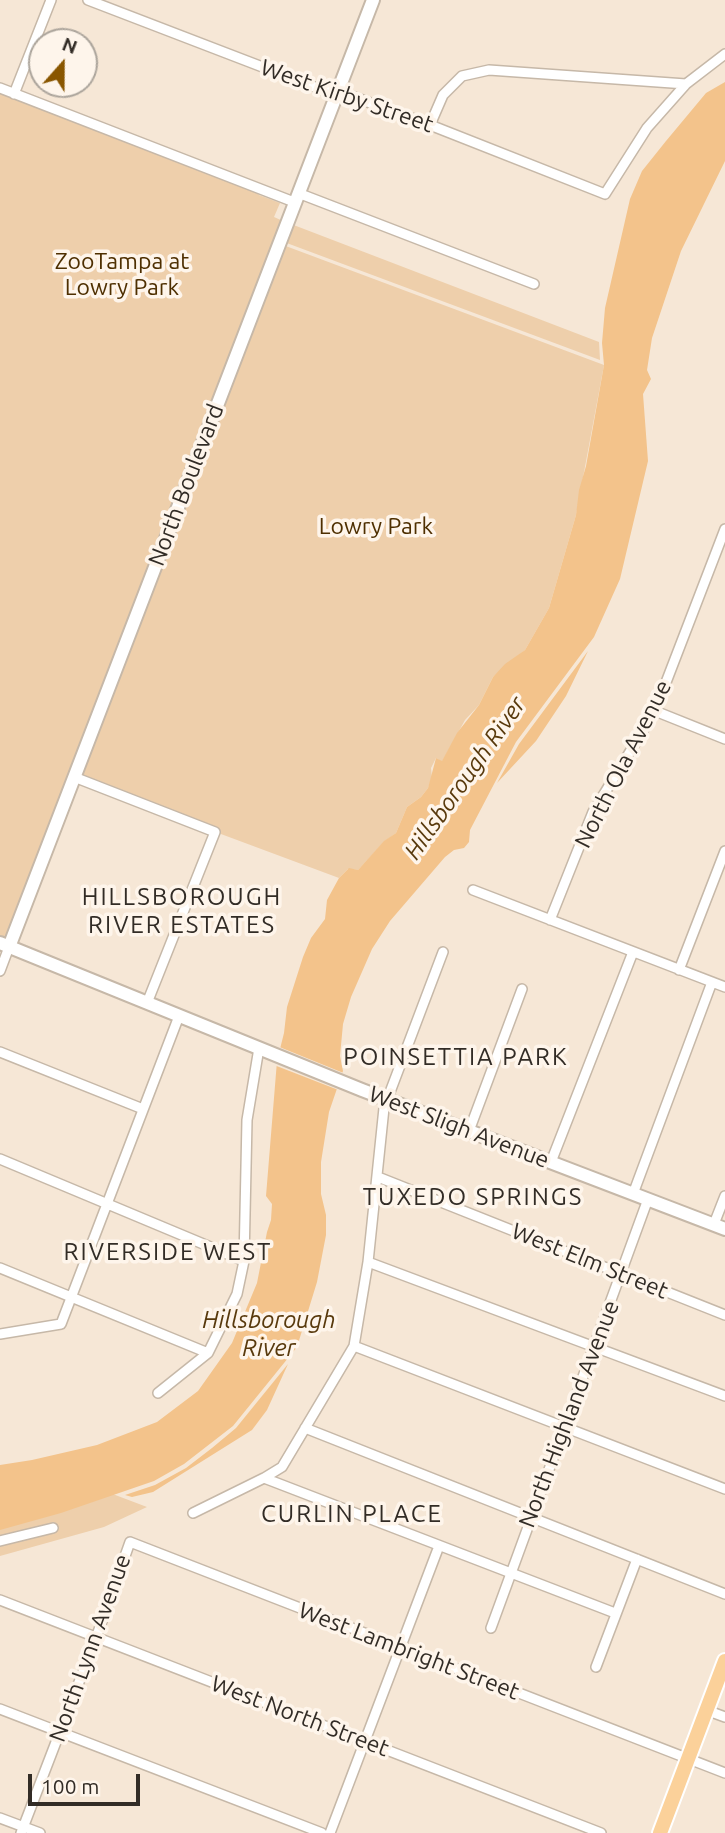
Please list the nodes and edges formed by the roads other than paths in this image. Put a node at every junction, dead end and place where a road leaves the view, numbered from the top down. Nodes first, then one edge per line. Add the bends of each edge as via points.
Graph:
1 (51, 0) edge
2 (88, 0) edge
3 (373, 0) edge
4 (725, 54) edge
5 (686, 84) junction
6 (0, 88) edge
7 (338, 90) junction
8 (14, 94) junction
9 (430, 125) junction
10 (296, 197) junction
11 (534, 284) dead end
12 (725, 529) edge
13 (655, 712) junction
14 (725, 739) edge
15 (74, 777) junction
16 (725, 850) edge
17 (473, 890) dead end
18 (550, 920) junction
19 (4, 945) edge
20 (443, 952) dead end
21 (633, 952) junction
22 (680, 970) junction
23 (0, 971) edge
24 (712, 982) junction
25 (725, 987) edge
26 (522, 989) dead end
27 (147, 1003) junction
28 (179, 1016) junction
29 (261, 1049) junction
30 (0, 1052) edge
31 (387, 1099) junction
32 (143, 1109) junction
33 (469, 1131) junction
34 (0, 1159) edge
35 (551, 1162) junction
36 (378, 1177) junction
37 (633, 1194) junction
38 (725, 1196) edge
39 (648, 1199) junction
40 (107, 1203) junction
41 (720, 1227) edge
42 (244, 1261) junction
43 (368, 1262) junction
44 (0, 1268) edge
45 (622, 1274) junction
46 (71, 1298) junction
47 (725, 1315) edge
48 (0, 1334) edge
49 (354, 1346) junction
50 (594, 1347) junction
51 (208, 1353) junction
52 (158, 1393) dead end
53 (725, 1396) edge
54 (565, 1426) junction
55 (305, 1428) junction
56 (264, 1478) junction
57 (725, 1489) edge
58 (193, 1513) dead end
59 (530, 1518) junction
60 (53, 1528) dead end
61 (0, 1541) edge
62 (130, 1542) joint
63 (439, 1546) junction
64 (636, 1559) junction
65 (509, 1573) junction
66 (725, 1594) edge
67 (0, 1600) edge
68 (615, 1613) junction
69 (491, 1628) dead end
70 (96, 1637) junction
71 (400, 1649) junction
72 (725, 1661) edge
73 (596, 1667) dead end
74 (0, 1709) edge
75 (706, 1710) junction
76 (725, 1717) edge
77 (60, 1732) junction
78 (365, 1741) junction
79 (688, 1759) junction
80 (725, 1773) edge
81 (0, 1818) edge
82 (22, 1830) edge
83 (40, 1833) edge
84 (322, 1833) edge
85 (330, 1833) edge
86 (601, 1833) edge
87 (660, 1833) edge

1 - 8 street
2 - 7 street, West Kirby Street via 325,91
3 - 7 street, North Boulevard
4 - 5 street
5 - 9 street via 489,71 462,76 443,95
5 - 9 street, West Kirby Street via 647,128 605,194
6 - 8 street
7 - 9 street, West Kirby Street
7 - 10 street, North Boulevard
8 - 10 street
10 - 11 street
10 - 15 street, North Boulevard
12 - 13 street, North Ola Avenue
13 - 14 street
13 - 18 street, North Ola Avenue via 593,812
15 - 19 street, North Boulevard
15 - 27 street via 215,832
16 - 22 street
17 - 18 street
18 - 21 street
19 - 23 street, North Boulevard
19 - 27 street, West Sligh Avenue
20 - 31 street
21 - 22 street
21 - 35 street
22 - 24 street
24 - 25 street
24 - 37 street
26 - 33 street
27 - 28 street, West Sligh Avenue
28 - 29 street, West Sligh Avenue
28 - 32 street
29 - 31 street, West Sligh Avenue
29 - 42 street via 247,1119
30 - 32 street
31 - 33 street, West Sligh Avenue
31 - 36 street
32 - 40 street
33 - 35 street, West Sligh Avenue
34 - 40 street
35 - 37 street, West Sligh Avenue
36 - 43 street
36 - 45 street, West Elm Street
37 - 39 street, West Sligh Avenue
38 - 41 street
39 - 41 street, West Sligh Avenue
39 - 45 street, North Highland Avenue
40 - 42 street
40 - 46 street
42 - 51 street via 237,1294
43 - 49 street
43 - 50 street
44 - 46 street
45 - 47 street, West Elm Street
45 - 50 street, North Highland Avenue
46 - 48 street via 61,1324
46 - 51 street
49 - 54 street
49 - 55 street
50 - 53 street
50 - 54 street, North Highland Avenue
51 - 52 street
54 - 57 street
54 - 59 street, North Highland Avenue
55 - 56 street via 282,1467
55 - 59 street
56 - 58 street
56 - 63 street
59 - 64 street
59 - 65 street, North Highland Avenue
60 - 61 street
62 - 70 street, North Lynn Avenue
62 - 71 street, West Lambright Street
63 - 65 street
63 - 71 street
64 - 66 street
64 - 68 street
65 - 68 street
65 - 69 street, North Highland Avenue
67 - 70 street, West North Street
68 - 73 street
70 - 77 street, North Lynn Avenue
70 - 78 street, West North Street
71 - 78 street
71 - 79 street, West Lambright Street
72 - 75 main road
74 - 77 street
75 - 76 street
75 - 79 main road
77 - 82 street, North Lynn Avenue
77 - 84 street
78 - 85 street
78 - 86 street, West North Street
79 - 80 street, West Lambright Street
79 - 87 main road
81 - 82 street
82 - 83 street

